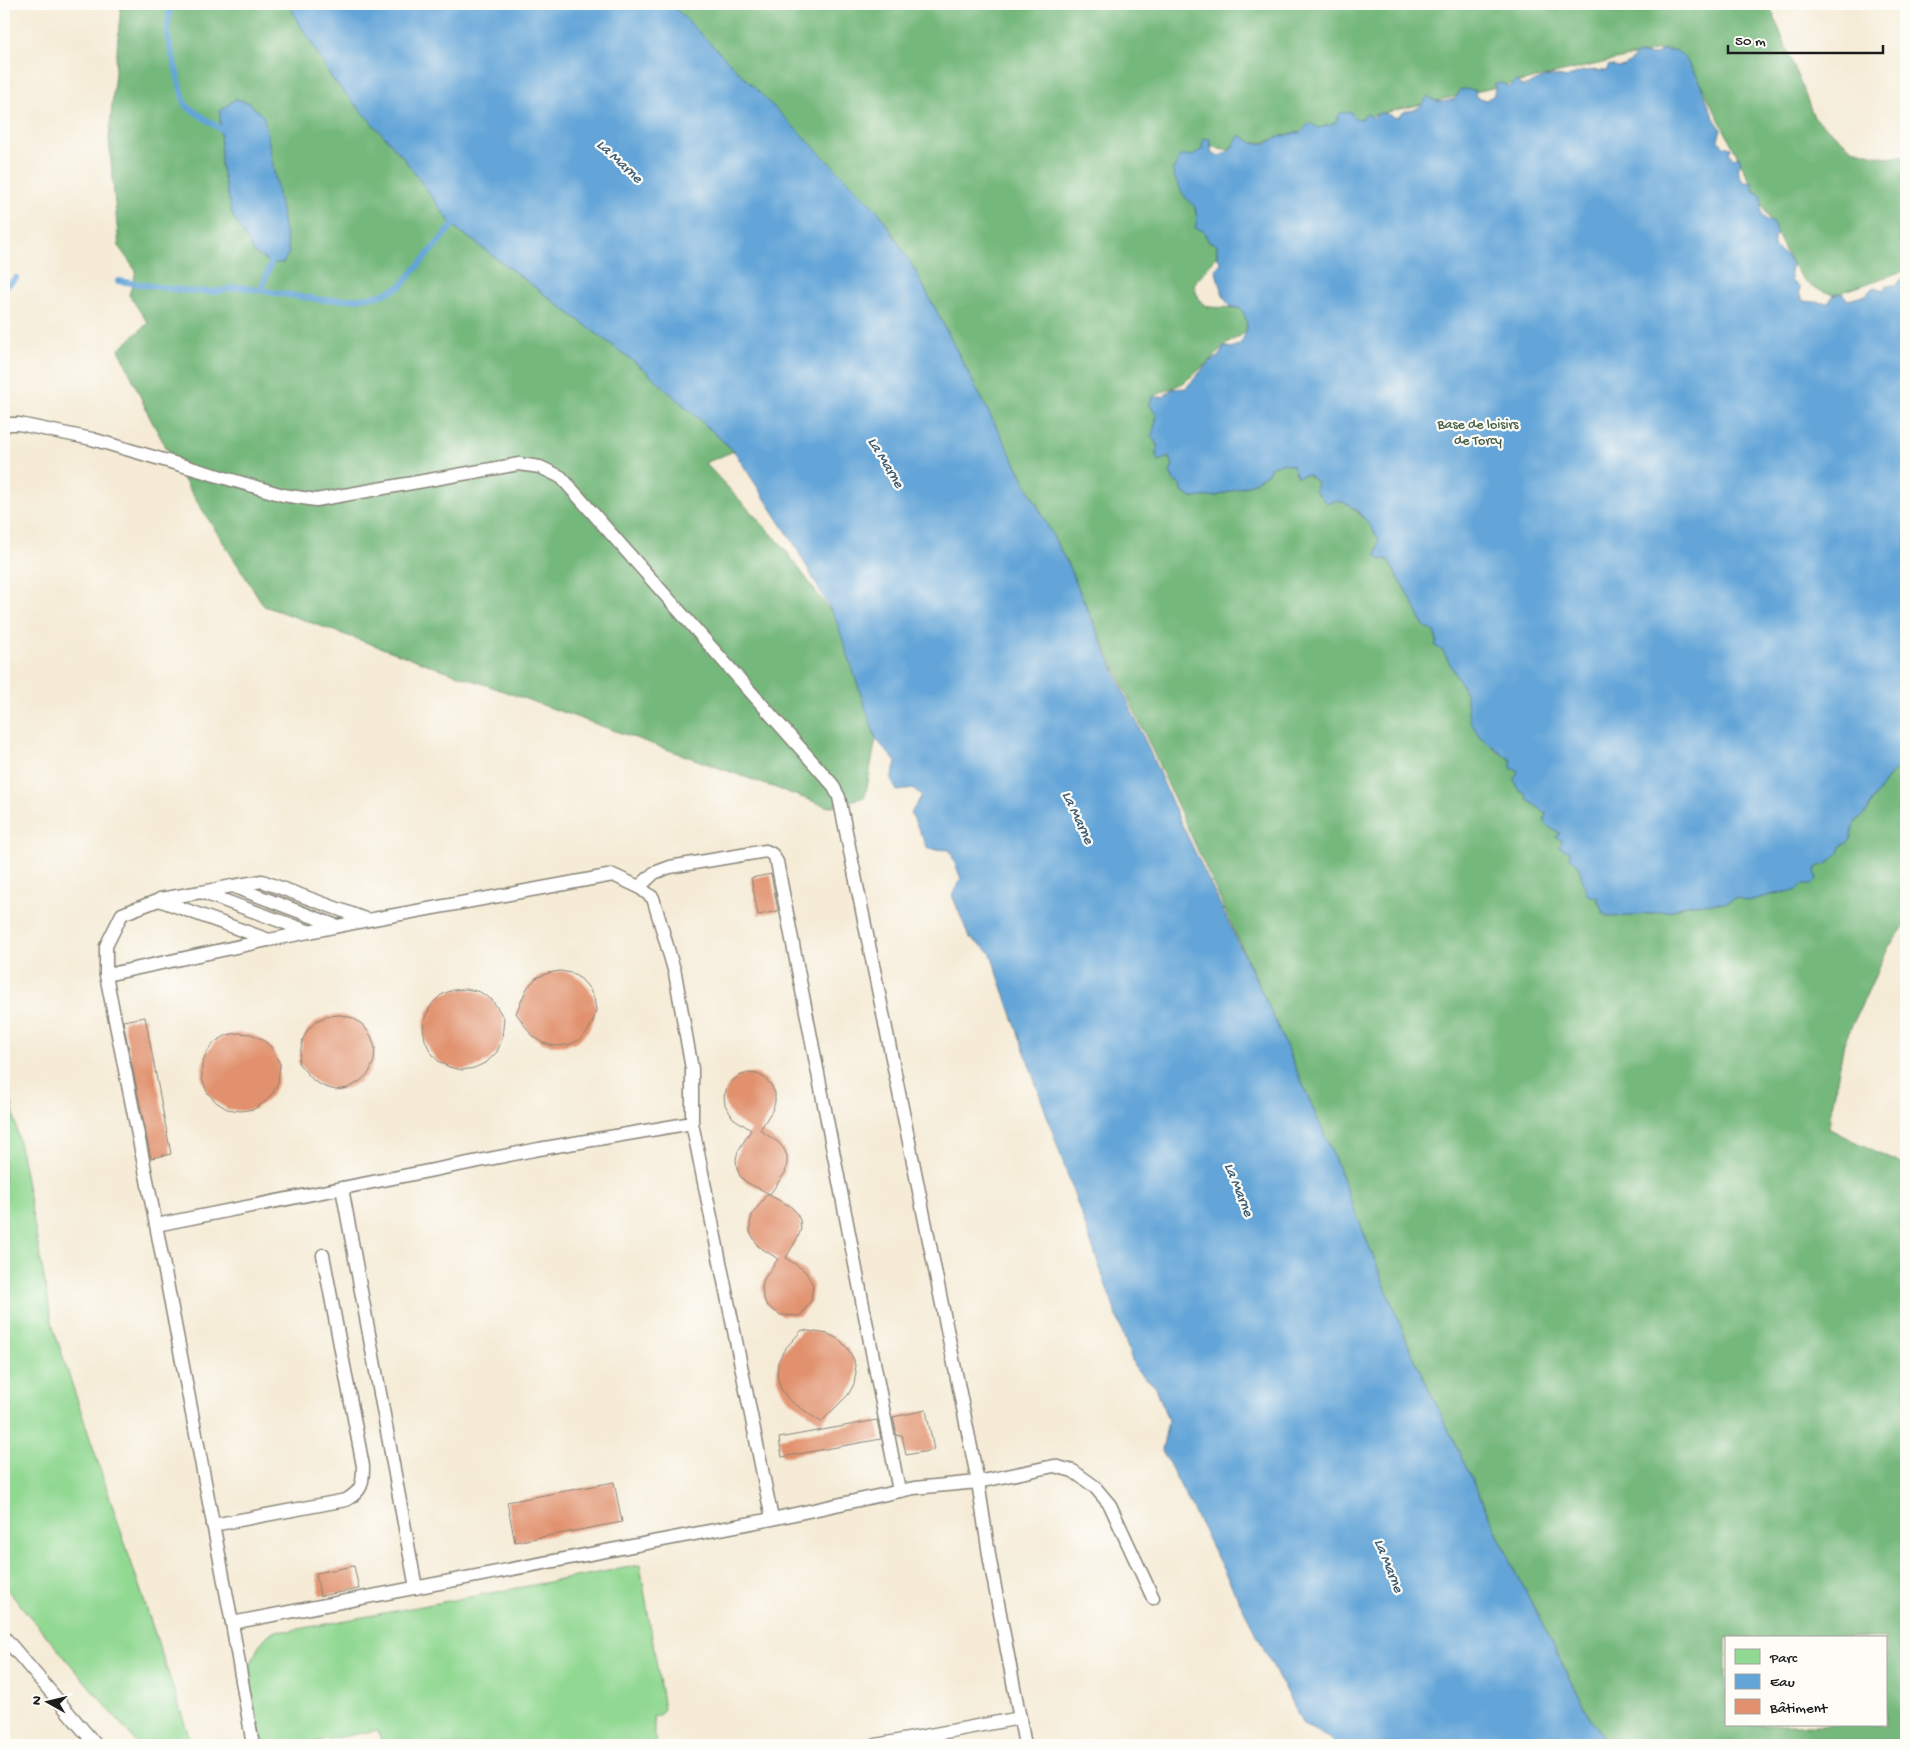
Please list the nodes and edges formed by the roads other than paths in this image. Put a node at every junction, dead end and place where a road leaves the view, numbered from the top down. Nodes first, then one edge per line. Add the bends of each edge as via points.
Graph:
1 (4, 427) edge
2 (232, 886) junction
3 (639, 887) junction
4 (201, 892) junction
5 (159, 900) junction
6 (368, 920) junction
7 (337, 926) junction
8 (310, 932) junction
9 (268, 940) junction
10 (106, 975) junction
11 (692, 1123) junction
12 (342, 1188) junction
13 (156, 1224) junction
14 (322, 1254) dead end
15 (978, 1482) junction
16 (899, 1491) junction
17 (772, 1519) junction
18 (213, 1525) junction
19 (416, 1588) junction
20 (1153, 1598) dead end
21 (232, 1623) junction
22 (4, 1637) edge
23 (1020, 1718) junction
24 (96, 1745) edge
25 (253, 1745) edge
26 (876, 1745) edge
27 (1025, 1745) edge

1 - 15 lane via 19,424 92,439 284,495 316,500 519,464 540,467 560,477 832,784 840,797
2 - 4 lane
2 - 6 lane via 262,881
2 - 7 lane
3 - 6 lane via 613,875
3 - 11 lane via 653,898 674,973 692,1069
3 - 16 lane via 654,873 670,867 766,851 777,862
4 - 5 lane
4 - 8 lane
5 - 9 lane
5 - 10 lane via 122,914 106,946
6 - 7 lane
7 - 8 lane
8 - 9 lane
9 - 10 lane
10 - 13 lane
11 - 12 lane
11 - 17 lane
12 - 13 lane
12 - 19 lane
13 - 18 lane
14 - 18 lane via 363,1466 361,1488 346,1500
15 - 16 lane
15 - 20 lane via 1054,1466 1073,1471 1094,1486 1110,1505
15 - 23 lane
16 - 17 lane
17 - 19 lane
18 - 21 lane
19 - 21 lane
21 - 25 lane
22 - 24 lane
23 - 26 lane
23 - 27 lane

